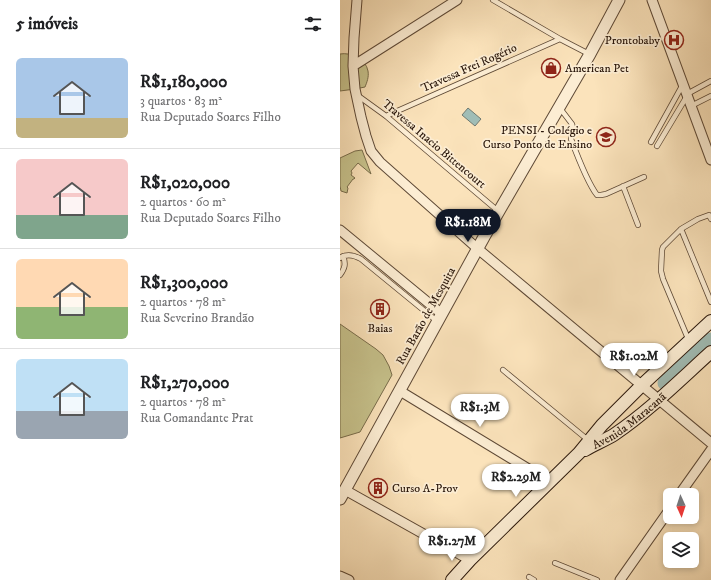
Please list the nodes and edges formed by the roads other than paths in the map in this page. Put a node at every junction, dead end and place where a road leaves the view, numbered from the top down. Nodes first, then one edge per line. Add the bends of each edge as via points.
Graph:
1 (357, 0) edge
2 (457, 0) edge
3 (493, 0) edge
4 (619, 0) edge
5 (652, 0) edge
6 (560, 39) junction
7 (590, 54) junction
8 (353, 66) junction
9 (711, 81) edge
10 (683, 84) junction
11 (356, 94) junction
12 (687, 95) junction
13 (711, 96) edge
14 (692, 106) junction
15 (559, 107) junction
16 (386, 116) junction
17 (651, 142) dead end
18 (657, 146) dead end
19 (711, 160) edge
20 (644, 177) dead end
21 (623, 186) junction
22 (499, 212) junction
23 (711, 219) edge
24 (638, 225) dead end
25 (681, 229) junction
26 (340, 230) edge
27 (478, 249) junction
28 (342, 257) edge
29 (340, 275) edge
30 (711, 302) edge
31 (440, 318) junction
32 (711, 321) edge
33 (684, 330) junction
34 (693, 338) junction
35 (711, 352) edge
36 (503, 370) dead end
37 (642, 385) junction
38 (400, 391) junction
39 (660, 400) junction
40 (589, 441) junction
41 (711, 443) edge
42 (711, 450) edge
43 (579, 453) junction
44 (550, 482) junction
45 (684, 488) edge
46 (342, 495) edge
47 (663, 518) edge
48 (470, 560) junction
49 (555, 563) dead end
50 (340, 576) edge
51 (529, 577) dead end
52 (349, 580) edge
53 (452, 580) edge
54 (534, 580) edge
55 (597, 580) edge
56 (620, 580) edge

1 - 8 street
2 - 8 street
3 - 6 lane
4 - 7 street, Rua Barão de Mesquita
5 - 10 street
6 - 7 lane
6 - 16 lane, Travessa Frei Rogério
7 - 15 street, Rua Barão de Mesquita
8 - 11 street
9 - 12 lane
10 - 12 street
10 - 17 lane
11 - 16 lane, Travessa Inacio Bittencourt
11 - 27 street via 366,136 380,162
12 - 14 street
12 - 18 lane
13 - 14 lane
14 - 19 street
15 - 21 lane via 572,124 574,131 571,139 597,195
15 - 22 street, Rua Barão de Mesquita
16 - 22 lane, Travessa Inacio Bittencourt
20 - 21 lane
21 - 24 lane
22 - 27 street, Rua Barão de Mesquita
23 - 25 lane via 709,215
25 - 30 lane
25 - 33 lane via 663,247 661,271
26 - 31 street
27 - 31 street, Rua Barão de Mesquita
27 - 37 street
28 - 29 lane via 346,265
28 - 31 lane via 350,254 361,258
31 - 38 street, Rua Barão de Mesquita
32 - 34 main road, Avenida Maracanã
33 - 34 lane
33 - 34 lane
34 - 37 main road, Avenida Maracanã
35 - 39 main road, Avenida Maracanã
36 - 40 lane
37 - 39 street
37 - 40 main road, Avenida Maracanã via 602,424
38 - 44 street
38 - 46 street, Rua Barão de Mesquita
39 - 41 street
39 - 43 main road, Avenida Maracanã via 614,434
40 - 43 main road, Avenida Maracanã
42 - 45 street
43 - 44 main road, Avenida Maracanã
44 - 48 main road, Avenida Maracanã
46 - 48 street
47 - 56 street
48 - 53 main road, Avenida Maracanã
49 - 55 lane
50 - 52 street
51 - 54 lane

